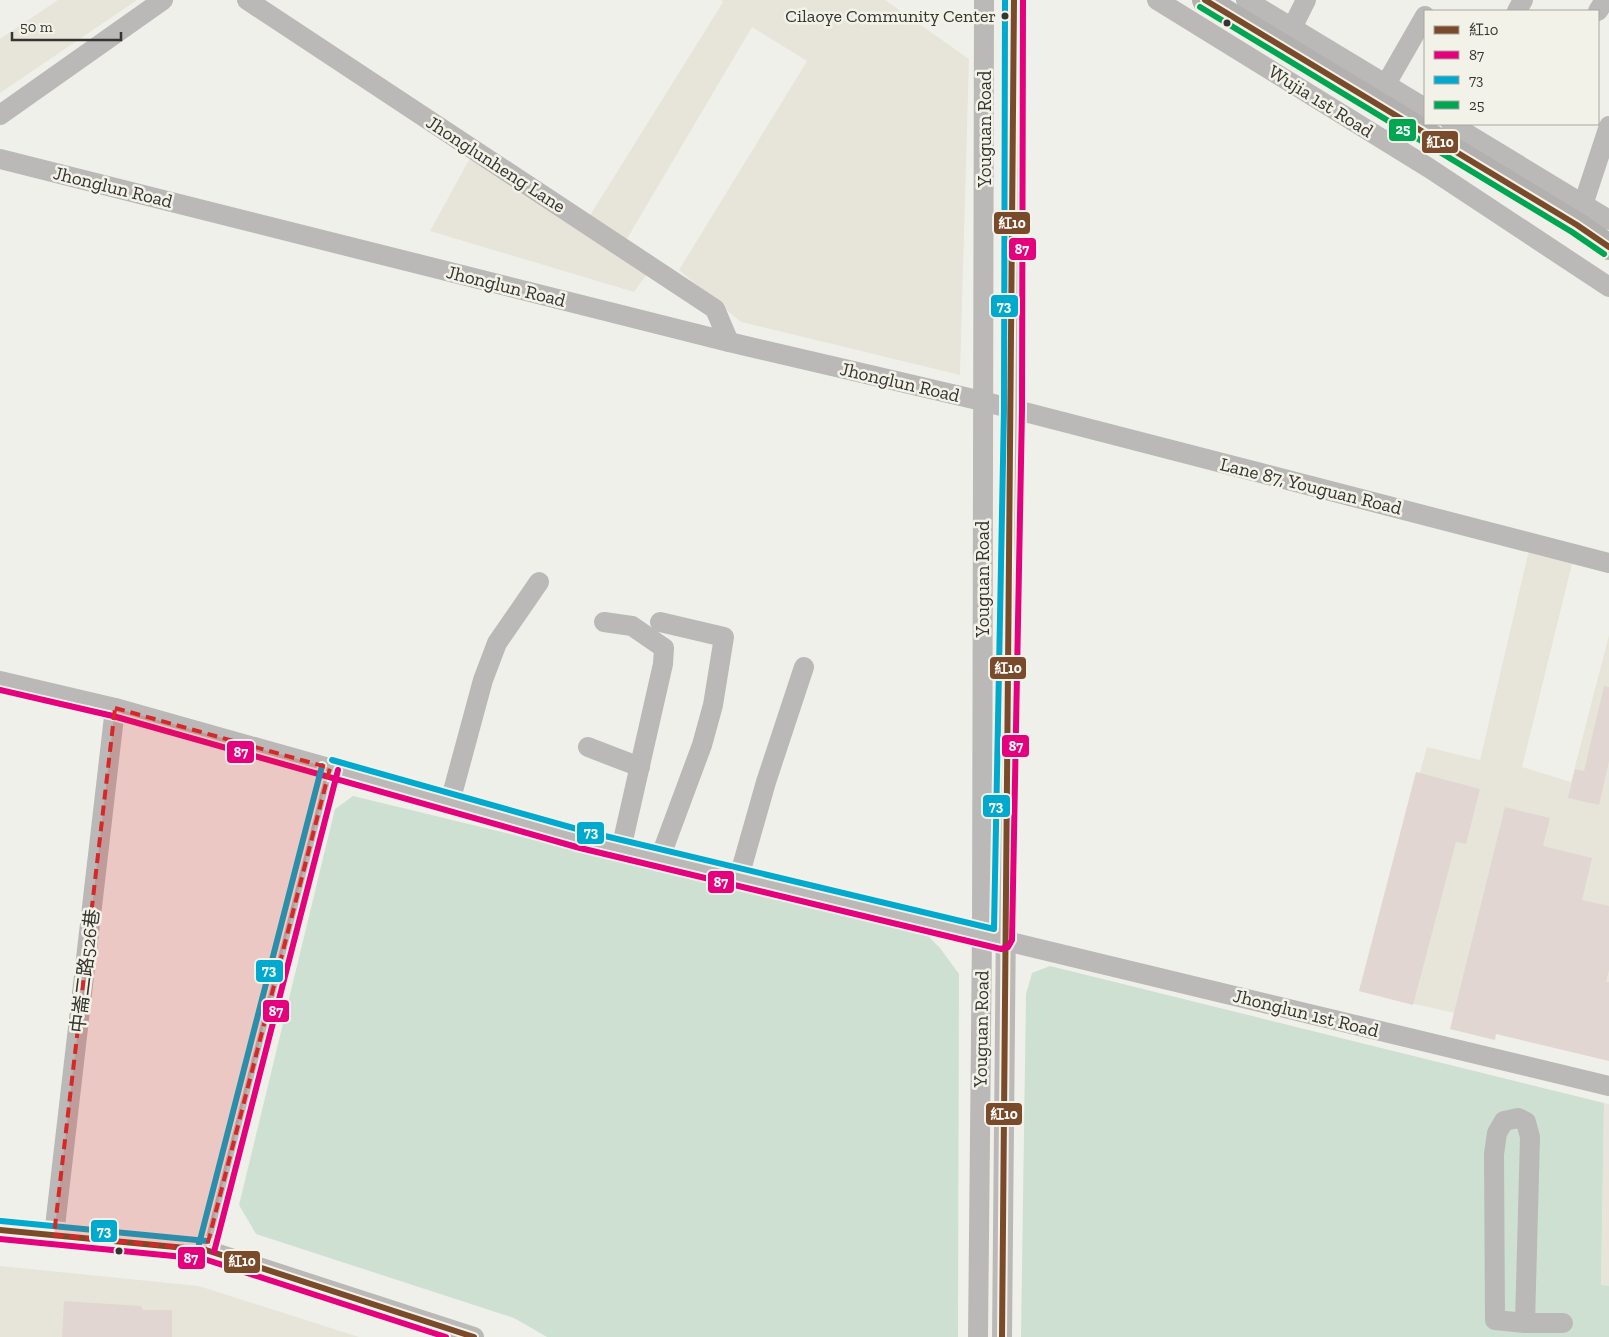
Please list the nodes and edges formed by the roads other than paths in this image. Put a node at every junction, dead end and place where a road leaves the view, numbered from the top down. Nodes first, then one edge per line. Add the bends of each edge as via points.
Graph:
1 (163, 0) edge
2 (247, 0) edge
3 (984, 0) edge
4 (1014, 0) edge
5 (1205, 0) edge
6 (1246, 0) edge
7 (1306, 0) edge
8 (1164, 2) edge
9 (1424, 18) edge
10 (1292, 28) junction
11 (1386, 84) junction
12 (1424, 107) edge
13 (0, 115) edge
14 (1424, 115) edge
15 (1609, 126) edge
16 (1450, 129) edge
17 (0, 159) edge
18 (1429, 168) junction
19 (1580, 214) junction
20 (1609, 220) edge
21 (1609, 247) edge
22 (1609, 287) edge
23 (729, 342) junction
24 (982, 401) junction
25 (1013, 409) junction
26 (1609, 563) edge
27 (539, 582) dead end
28 (604, 622) dead end
29 (660, 622) dead end
30 (804, 667) dead end
31 (0, 683) edge
32 (115, 708) junction
33 (588, 747) dead end
34 (640, 767) junction
35 (330, 768) junction
36 (450, 802) junction
37 (622, 849) junction
38 (660, 858) junction
39 (739, 877) junction
40 (982, 934) junction
41 (1003, 940) junction
42 (1609, 1086) edge
43 (0, 1230) edge
44 (54, 1235) junction
45 (206, 1250) junction
46 (1525, 1323) junction
47 (1563, 1323) dead end
48 (474, 1337) edge
49 (978, 1337) edge
50 (1002, 1337) edge

1 - 13 street
2 - 23 street, Jhonglunheng Lane via 715,308
3 - 24 street, Youguan Road
4 - 25 street, Youguan Road
5 - 14 main road, Wujia 1st Road
6 - 10 street
7 - 10 street
8 - 18 street, Wujia 1st Road
9 - 11 street
10 - 11 street
11 - 12 street
15 - 19 street
16 - 18 street
16 - 19 main road, Wujia 1st Road
17 - 23 street, Jhonglun Road
18 - 22 street, Wujia 1st Road
19 - 20 street, Wujia 1st Road
19 - 21 main road, Wujia 1st Road
23 - 24 street, Jhonglun Road
24 - 25 street, Jhonglun Road
24 - 40 street, Youguan Road
25 - 26 street, Lane 87, Youguan Road
25 - 41 street, Youguan Road
27 - 36 street via 497,643 483,680
28 - 34 street via 632,626 664,648
29 - 38 street via 724,637 713,705 702,745
30 - 39 street
31 - 32 street
32 - 35 street
32 - 44 street, 中崙二路526巷
33 - 34 street
34 - 37 street
35 - 36 street
35 - 45 street
36 - 37 street
37 - 38 street
38 - 39 street
39 - 40 street
40 - 41 street, Jhonglun 1st Road
40 - 49 street, Youguan Road
41 - 42 street, Jhonglun 1st Road
41 - 50 street, Youguan Road
43 - 44 street
44 - 45 street
45 - 48 street
46 - 46 street via 1530,1137 1526,1122 1518,1118 1504,1120 1497,1133 1494,1154 1495,1320
46 - 47 street

